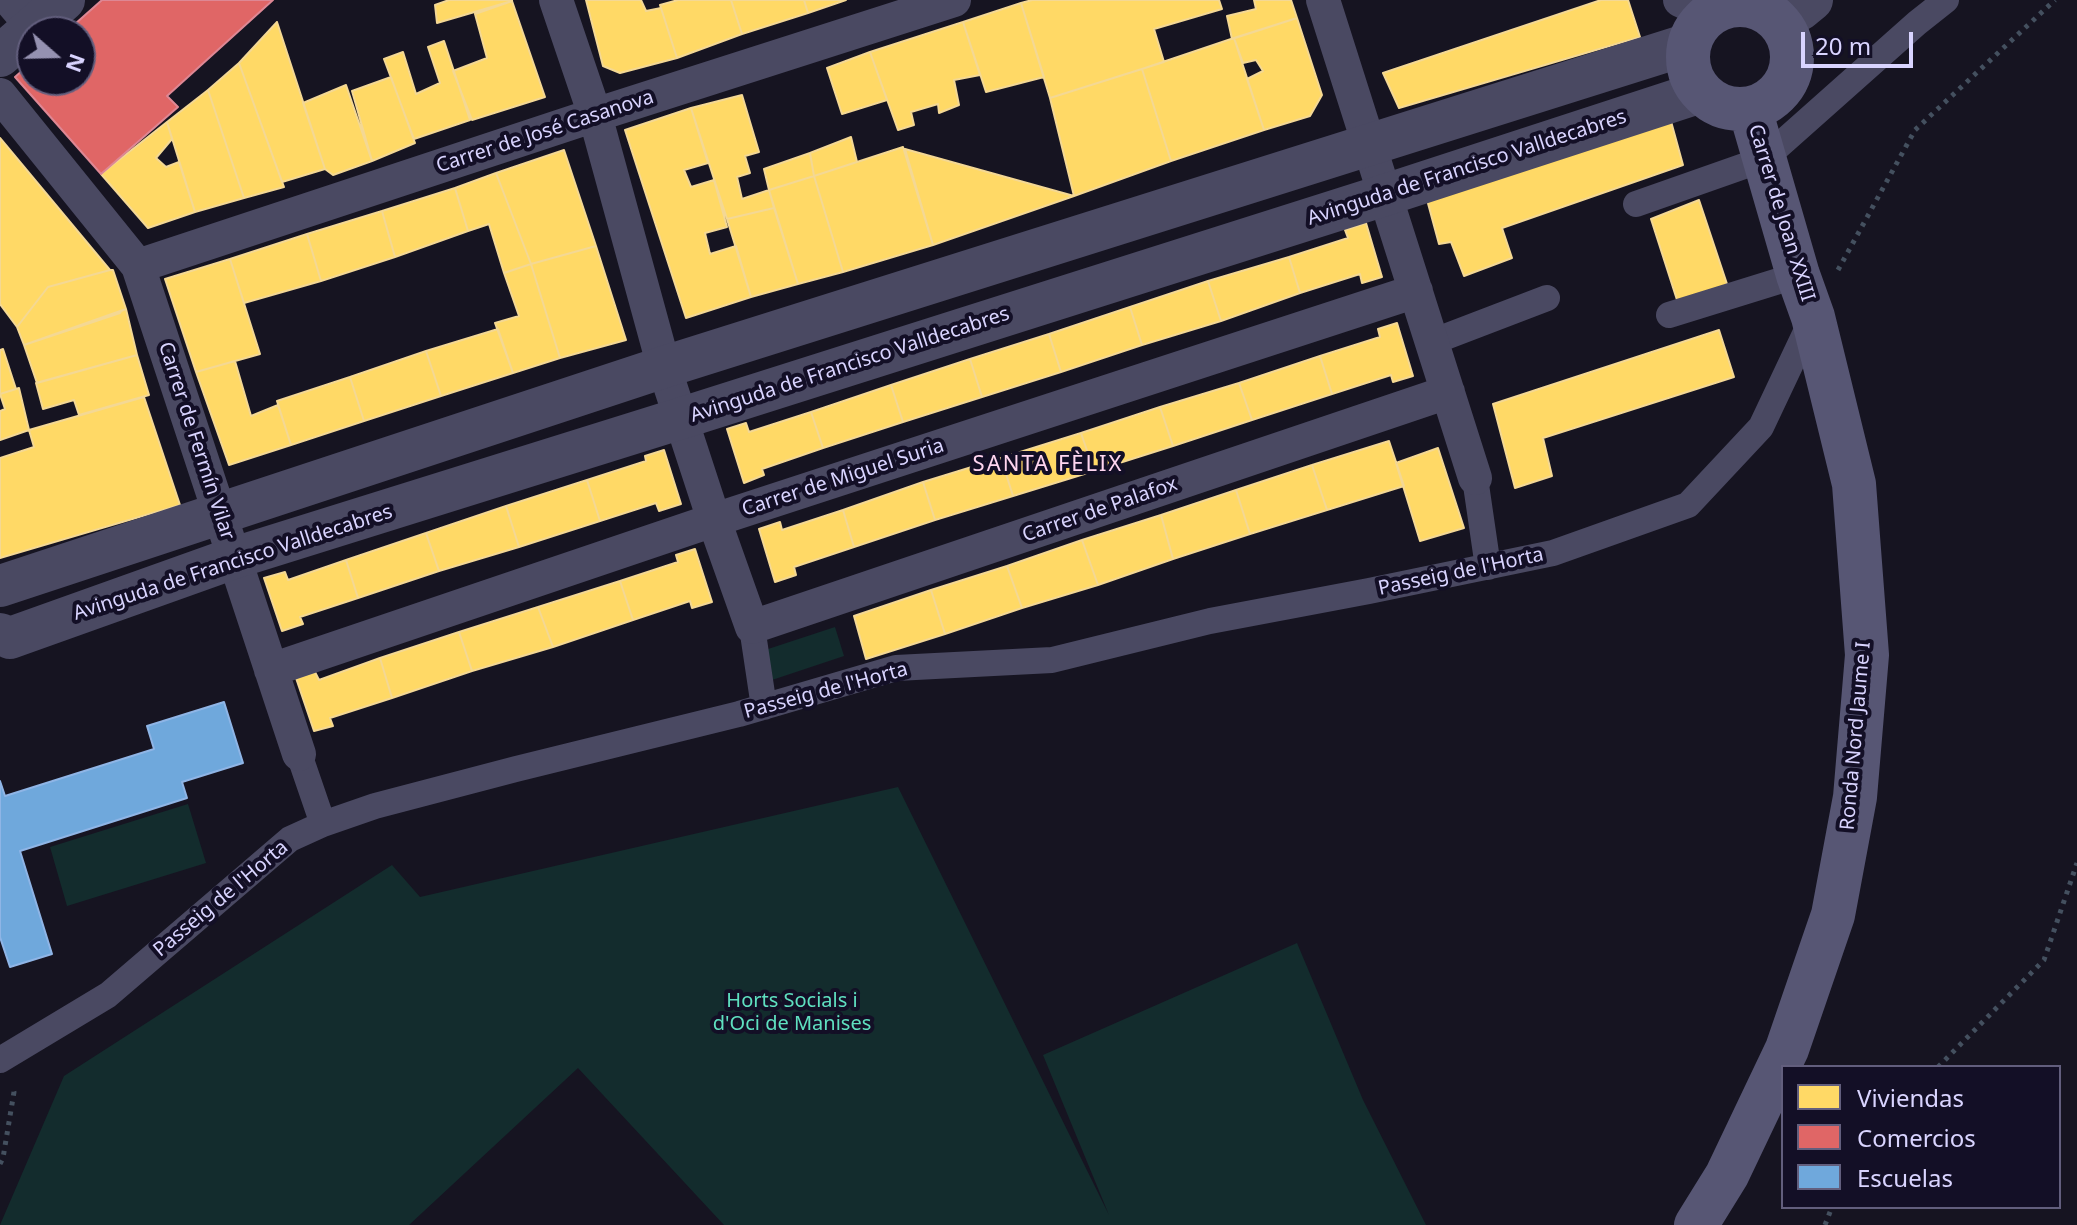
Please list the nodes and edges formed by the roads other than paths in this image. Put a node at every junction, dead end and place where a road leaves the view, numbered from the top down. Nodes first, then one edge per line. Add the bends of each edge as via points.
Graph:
1 (64, 0) edge
2 (556, 0) edge
3 (954, 0) edge
4 (1323, 0) edge
5 (1946, 0) edge
6 (1738, 12) edge
7 (21, 14) edge
8 (0, 56) edge
9 (1701, 92) junction
10 (0, 95) edge
11 (1750, 109) junction
12 (595, 115) junction
13 (1369, 146) junction
14 (1764, 159) junction
15 (1385, 195) junction
16 (1636, 204) dead end
17 (138, 266) junction
18 (1798, 275) junction
19 (1416, 291) junction
20 (1547, 298) dead end
21 (1669, 315) dead end
22 (1813, 317) junction
23 (1432, 342) junction
24 (664, 367) junction
25 (1448, 392) junction
26 (682, 418) junction
27 (1475, 478) joint
28 (220, 513) junction
29 (714, 520) junction
30 (234, 558) junction
31 (1488, 567) junction
32 (0, 586) edge
33 (752, 627) junction
34 (0, 634) edge
35 (271, 670) junction
36 (764, 707) junction
37 (299, 754) joint
38 (323, 824) junction
39 (1, 1056) edge
40 (1696, 1225) edge

1 - 7 street
2 - 12 street
3 - 12 street, Carrer de José Casanova
4 - 13 street
5 - 14 street
6 - 9 main road via 1688,62
6 - 11 main road via 1788,36 1793,57 1781,91
6 - 13 street
7 - 8 street
9 - 11 main road via 1732,110
9 - 15 street, Avinguda de Francisco Valldecabres
10 - 17 street, Carrer de Fermín Vilar
11 - 14 main road, Carrer de Joan XXIII
12 - 17 street, Carrer de José Casanova
12 - 24 street
13 - 15 street
13 - 24 street
14 - 16 street
14 - 18 main road, Carrer de Joan XXIII
15 - 19 street
15 - 26 street, Avinguda de Francisco Valldecabres
17 - 28 street, Carrer de Fermín Vilar
18 - 21 street
18 - 22 main road, Carrer de Joan XXIII
19 - 23 street
19 - 29 street, Carrer de Miguel Suria
20 - 23 street
22 - 31 street, Passeig de l'Horta via 1761,427 1688,505 1553,553
22 - 40 main road, Ronda Nord Jaume I via 1854,484 1867,655 1855,797 1833,915 1787,1049 1727,1175
23 - 25 street
24 - 26 street
24 - 28 street
25 - 27 street
25 - 33 street, Carrer de Palafox
26 - 29 street
26 - 30 street, Avinguda de Francisco Valldecabres
27 - 31 street
28 - 30 street, Carrer de Fermín Vilar
28 - 32 street
29 - 33 street
29 - 35 street, Carrer de Miguel Suria
30 - 34 street, Avinguda de Francisco Valldecabres via 10,638
30 - 35 street, Carrer de Fermín Vilar
31 - 36 street, Passeig de l'Horta via 1210,621 1052,660 896,668
33 - 36 street
35 - 37 street, Carrer de Fermín Vilar
36 - 38 street, Passeig de l'Horta via 375,806
37 - 38 street, Carrer de Fermín Vilar
38 - 39 street, Passeig de l'Horta via 290,839 108,995

